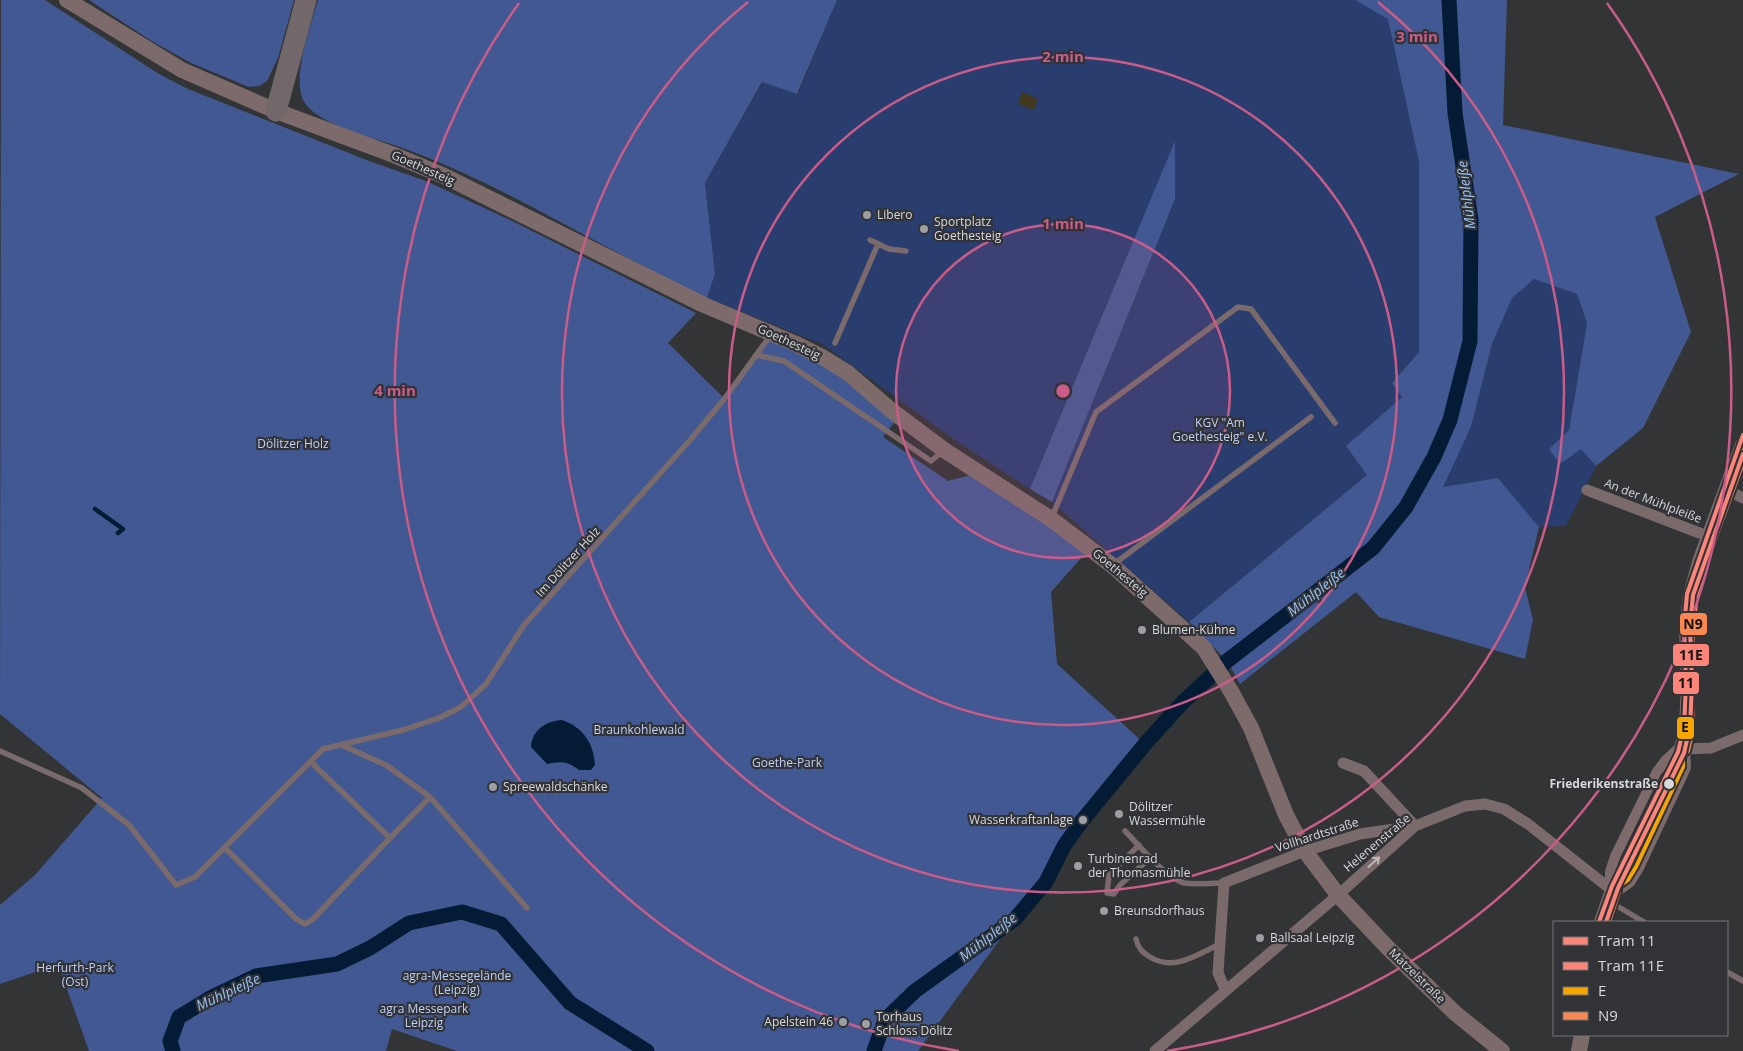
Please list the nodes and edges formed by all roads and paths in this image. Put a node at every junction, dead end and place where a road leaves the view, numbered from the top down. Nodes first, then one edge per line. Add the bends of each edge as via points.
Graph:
1 (67, 0) edge
2 (306, 0) edge
3 (276, 111) junction
4 (870, 240) dead end
5 (878, 244) junction
6 (906, 251) dead end
7 (771, 333) junction
8 (835, 342) dead end
9 (756, 355) junction
10 (1311, 417) dead end
11 (1335, 423) dead end
12 (1743, 444) edge
13 (944, 450) junction
14 (1587, 490) dead end
15 (1727, 490) junction
16 (1743, 498) edge
17 (1051, 519) junction
18 (1710, 538) junction
19 (1113, 566) junction
20 (1743, 736) edge
21 (341, 745) junction
22 (1682, 749) junction
23 (0, 751) edge
24 (311, 762) junction
25 (1343, 763) dead end
26 (430, 797) junction
27 (1415, 826) junction
28 (1125, 831) dead end
29 (390, 838) junction
30 (1138, 845) junction
31 (226, 849) junction
32 (1305, 851) junction
33 (1151, 857) junction
34 (1224, 883) junction
35 (1338, 895) junction
36 (1611, 896) junction
37 (527, 908) dead end
38 (1602, 921) edge
39 (1643, 921) edge
40 (1136, 939) dead end
41 (1221, 944) junction
42 (1728, 973) edge
43 (1743, 981) edge
44 (1225, 989) junction
45 (1582, 1036) edge
46 (1155, 1051) edge
47 (1502, 1051) edge
48 (1579, 1051) edge

1 - 3 main road, Goethesteig via 182,70
2 - 3 highway
3 - 7 main road, Goethesteig via 442,175 704,305
4 - 5 lane
5 - 6 lane
5 - 8 lane
7 - 9 lane, Im Dölitzer Holz
7 - 13 main road, Goethesteig via 848,373
9 - 13 lane via 784,361 931,462
9 - 21 lane, Im Dölitzer Holz via 691,439 524,625 486,684 461,707 439,718
10 - 19 lane
11 - 17 lane via 1251,309 1238,308 1096,412
12 - 15 main road
13 - 17 main road, Goethesteig
14 - 18 street, An der Mühlpleiße
15 - 16 street
15 - 18 main road
17 - 19 main road, Goethesteig
18 - 22 main road via 1691,595 1687,627 1687,728
19 - 32 main road, Goethesteig via 1204,648 1250,728 1286,815
20 - 22 street via 1711,748
21 - 24 lane, Im Dölitzer Holz via 322,748
21 - 26 lane via 386,766
22 - 36 main road via 1683,767 1674,789 1636,867
23 - 31 lane, Im Dölitzer Holz via 82,788 129,825 176,886 195,878
24 - 29 lane
24 - 31 lane, Im Dölitzer Holz
25 - 27 street via 1364,771
26 - 29 lane
26 - 37 lane
27 - 32 street, Vollhardtstraße via 1360,834
35 -> 27 street, Helenenstraße
27 - 36 street, Helenenstraße via 1465,806 1486,804 1504,810 1528,824
28 - 30 lane
29 - 31 lane via 313,920 305,924 296,920
30 - 33 lane
30 - 33 lane via 1109,875 1107,893 1114,894
32 - 34 street, Vollhardtstraße
32 - 35 main road, Goethesteig
33 - 34 lane via 1182,882
34 - 41 street
35 - 44 street, Helenenstraße
35 - 47 main road, Matzelstraße via 1427,987
36 - 38 main road
36 - 39 lane
40 - 41 lane via 1145,954 1164,964 1177,963
41 - 44 street via 1218,973
42 - 43 lane
44 - 46 street, Helenenstraße
45 - 48 main road

